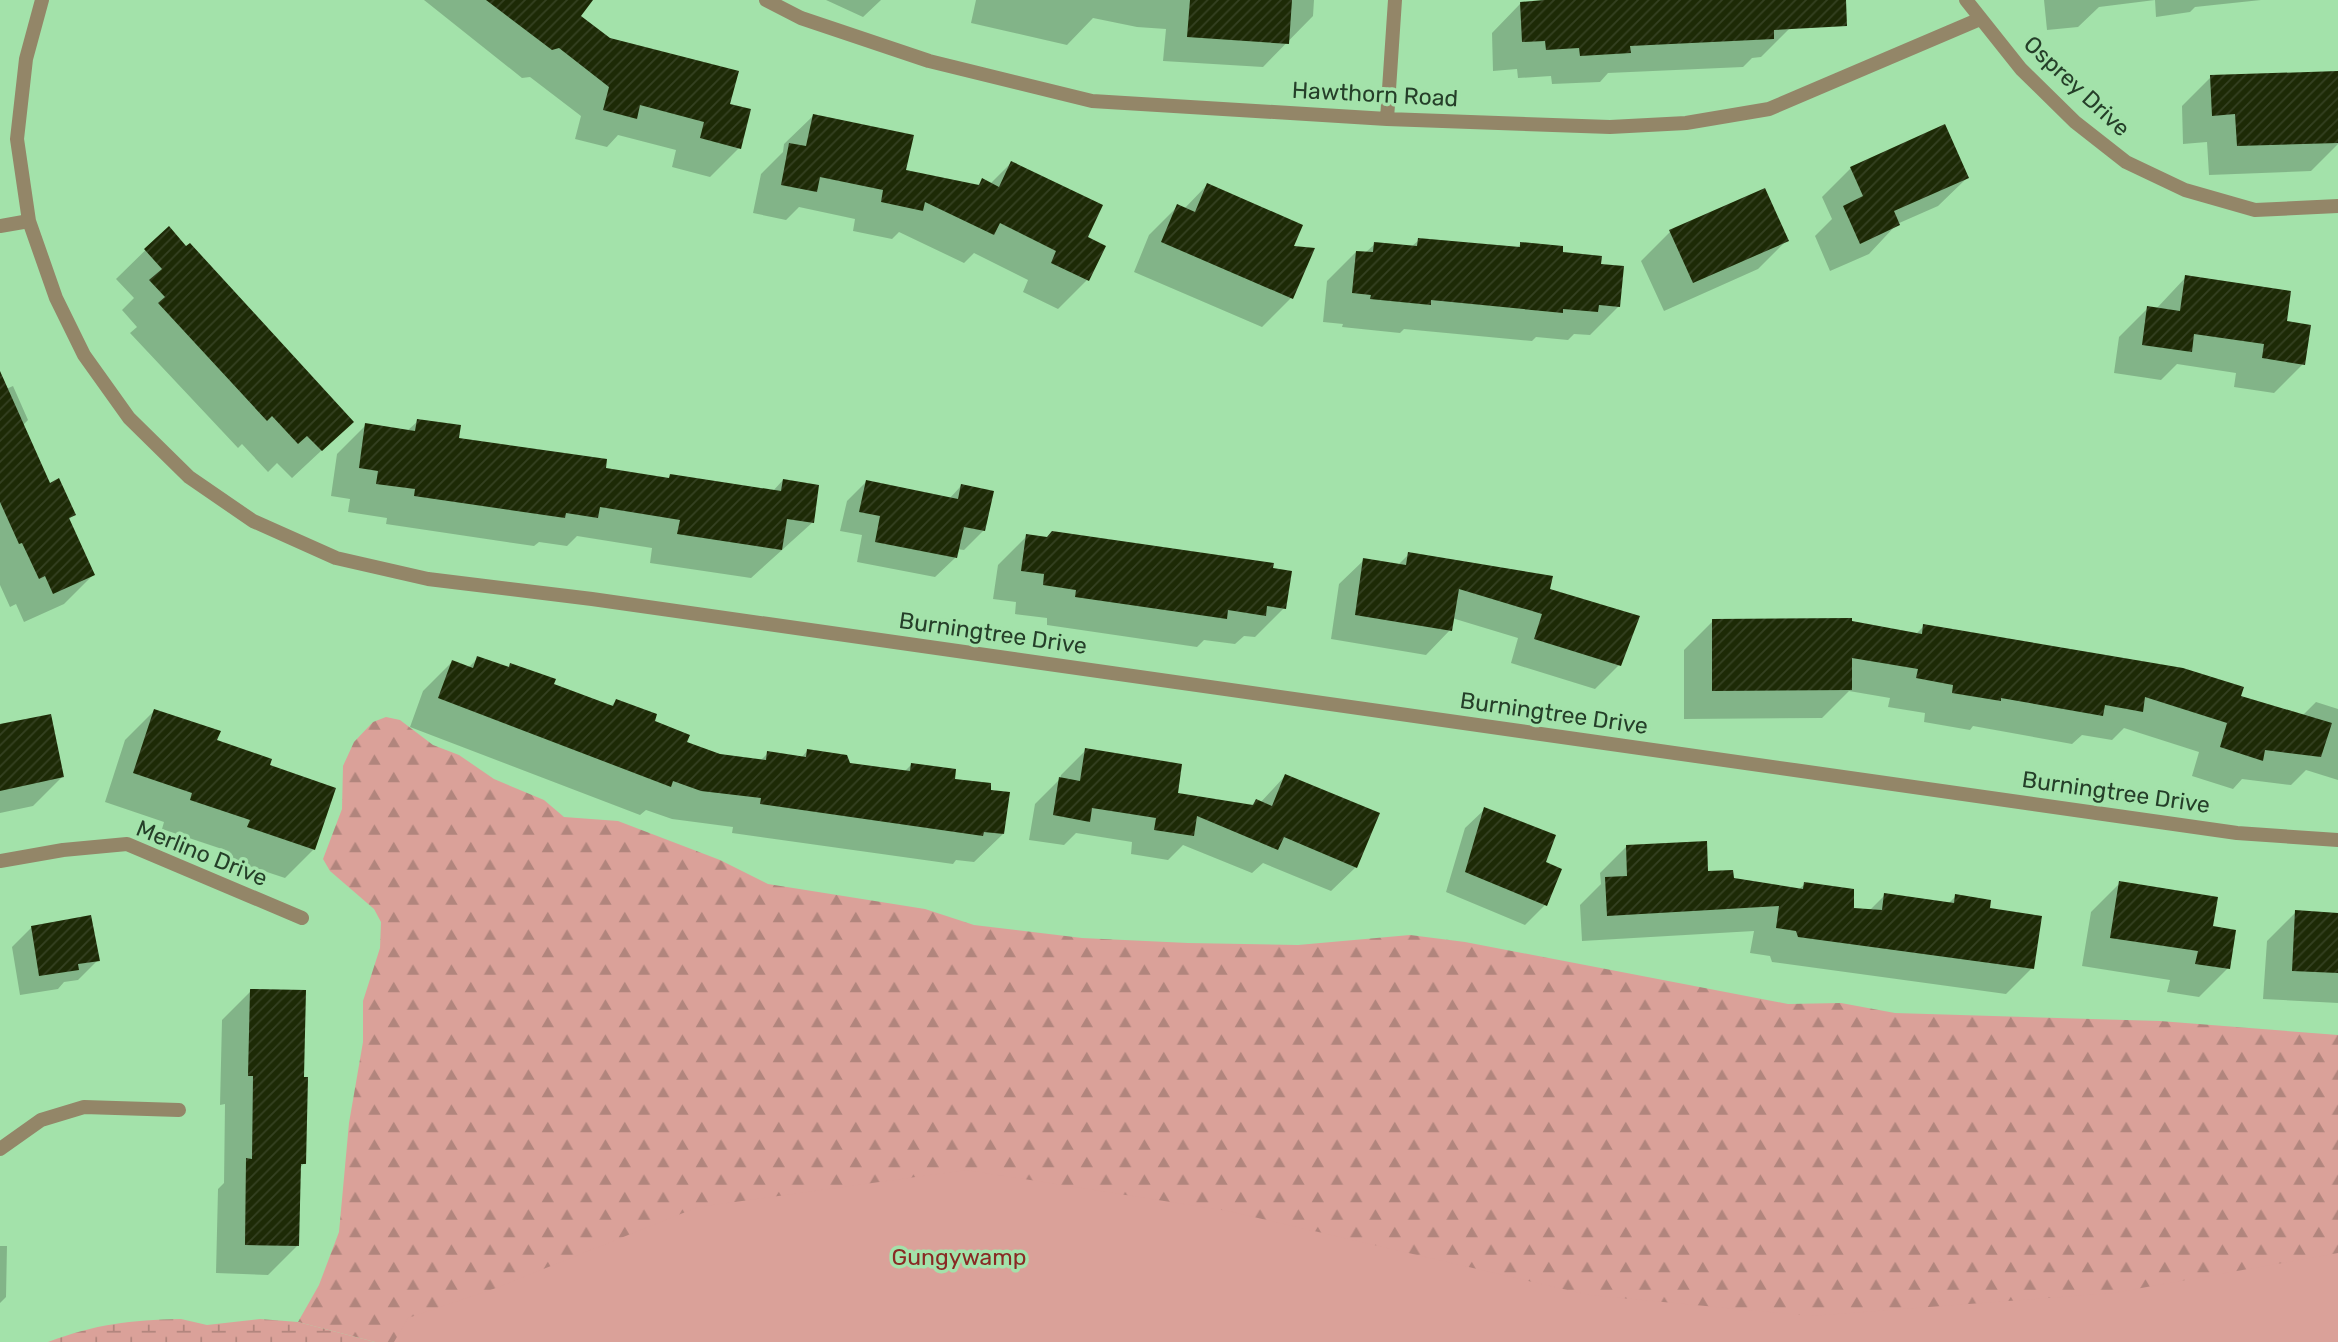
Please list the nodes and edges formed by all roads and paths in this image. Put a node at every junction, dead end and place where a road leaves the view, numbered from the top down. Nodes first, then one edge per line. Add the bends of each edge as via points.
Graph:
1 (42, 0) edge
2 (766, 0) edge
3 (1395, 0) edge
4 (1966, 0) edge
5 (1980, 19) junction
6 (1387, 119) junction
7 (2338, 206) edge
8 (29, 221) junction
9 (0, 226) edge
10 (2338, 840) edge
11 (0, 861) edge
12 (302, 918) dead end
13 (179, 1110) dead end
14 (0, 1149) edge

1 - 8 street, Burningtree Drive via 26,59 17,139
2 - 6 street, Hawthorn Road via 801,18 929,61 1093,101
3 - 6 street
4 - 5 street, Osprey Drive
5 - 6 street, Hawthorn Road via 1769,109 1686,122 1610,127
5 - 7 street, Osprey Drive via 2021,69 2075,122 2126,162 2185,190 2255,210
8 - 9 street
8 - 10 street, Burningtree Drive via 56,298 84,355 129,418 189,477 253,521 336,558 428,579 2237,833
11 - 12 street, Merlino Drive via 127,844
13 - 14 street via 84,1107 41,1120

